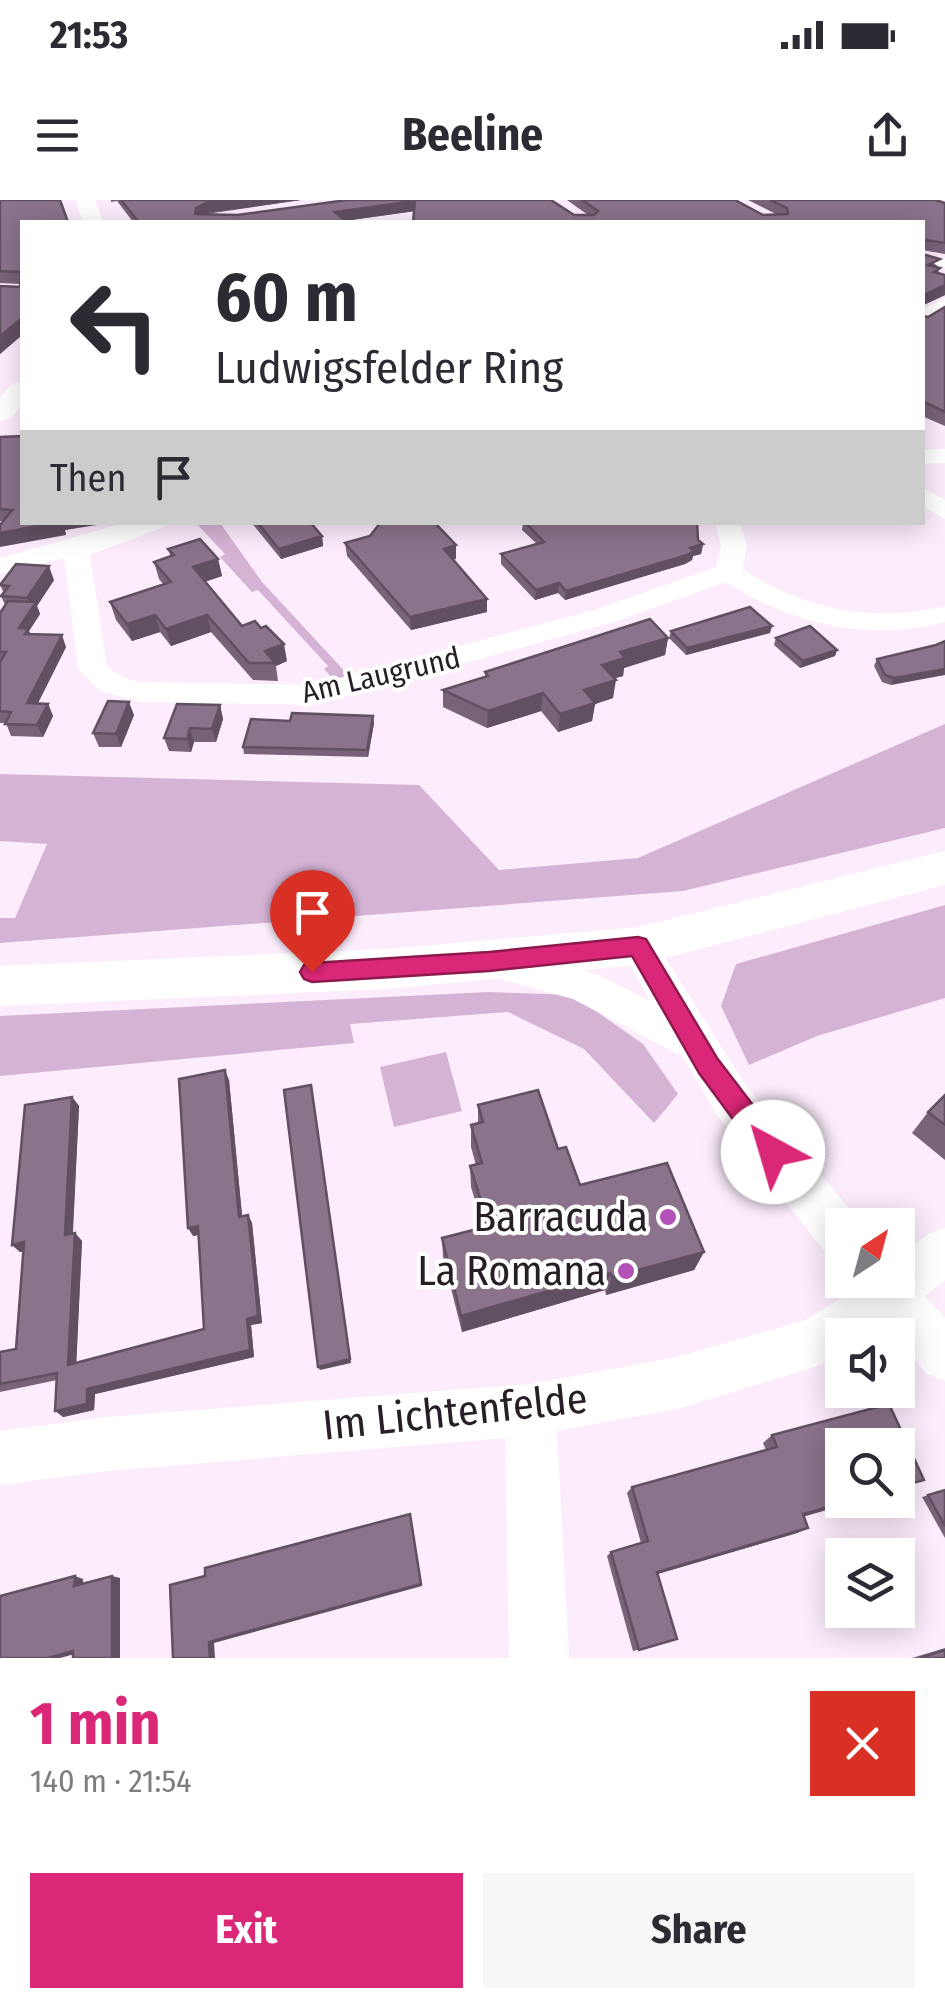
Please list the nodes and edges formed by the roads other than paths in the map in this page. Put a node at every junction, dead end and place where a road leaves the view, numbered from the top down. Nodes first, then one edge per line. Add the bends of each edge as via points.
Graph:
1 (20, 365) edge
2 (0, 386) edge
3 (20, 392) edge
4 (0, 413) edge
5 (925, 496) edge
6 (945, 512) edge
7 (145, 525) edge
8 (728, 525) edge
9 (82, 546) junction
10 (0, 566) edge
11 (728, 572) junction
12 (945, 614) edge
13 (945, 868) edge
14 (638, 946) junction
15 (489, 962) junction
16 (0, 986) edge
17 (696, 1044) junction
18 (825, 1215) edge
19 (945, 1251) edge
20 (915, 1268) edge
21 (873, 1298) edge
22 (894, 1298) edge
23 (945, 1356) edge
24 (530, 1410) junction
25 (0, 1458) edge
26 (539, 1658) edge

1 - 2 main road
3 - 4 main road
5 - 6 street
7 - 9 street
8 - 11 street via 734,546
9 - 10 street
9 - 11 street, Am Laugrund via 93,668 111,684 140,692 330,691 604,616
11 - 12 street via 771,599 817,614 878,624
13 - 14 main road
14 - 15 main road
14 - 17 street
15 - 16 main road
15 - 17 street via 583,985
17 - 18 street via 732,1101
19 - 20 street, Im Lichtenfelde
21 - 24 street, Im Lichtenfelde via 854,1320 815,1342 677,1383
22 - 23 street
24 - 25 street, Im Lichtenfelde
24 - 26 street

